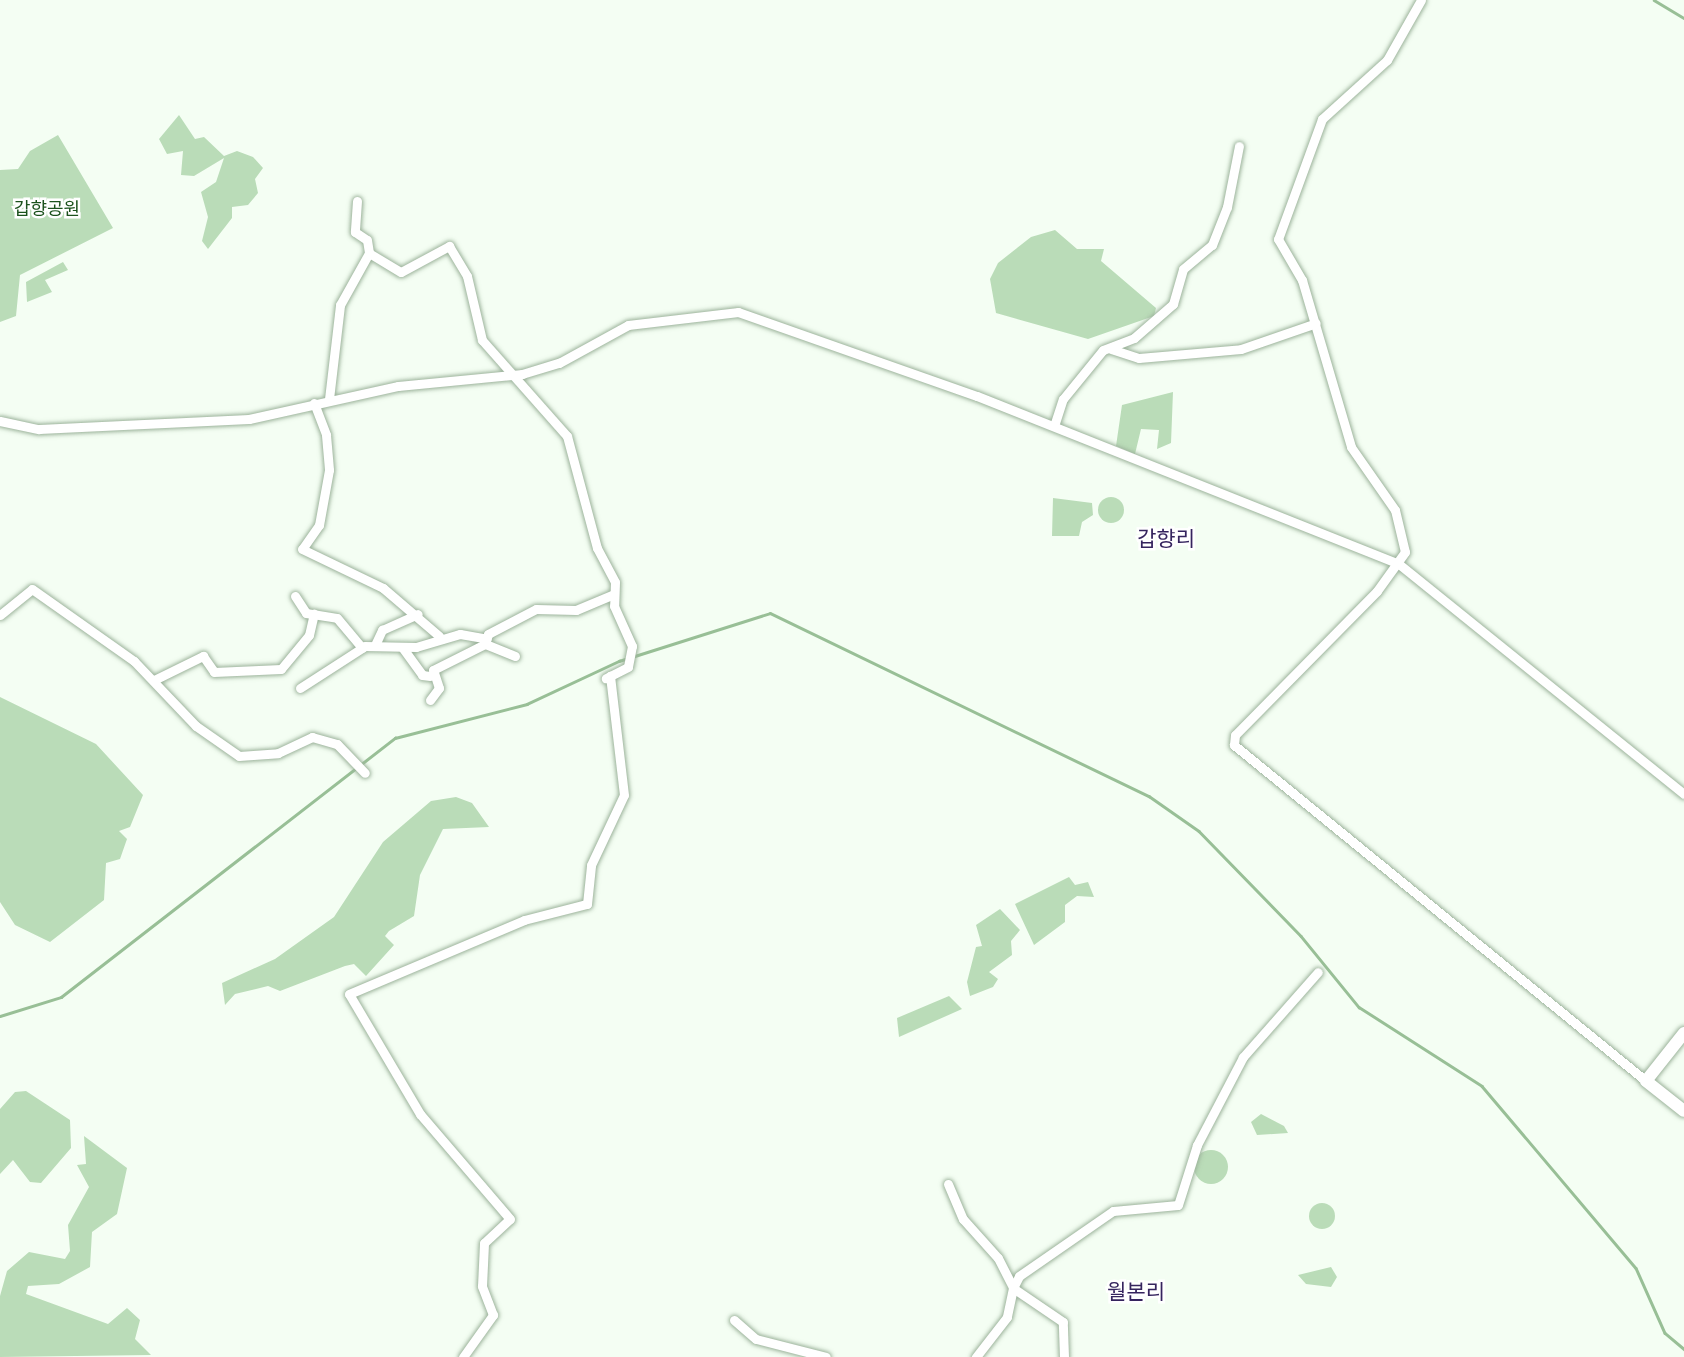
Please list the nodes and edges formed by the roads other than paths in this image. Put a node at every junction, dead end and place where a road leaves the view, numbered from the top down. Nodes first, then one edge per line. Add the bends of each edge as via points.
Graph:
1 (1421, 0) edge
2 (1239, 146) dead end
3 (356, 201) dead end
4 (369, 253) junction
5 (1316, 323) junction
6 (1111, 349) junction
7 (514, 376) junction
8 (330, 399) junction
9 (314, 403) junction
10 (0, 421) edge
11 (1054, 426) junction
12 (1399, 564) junction
13 (614, 594) junction
14 (295, 596) dead end
15 (314, 614) junction
16 (418, 614) junction
17 (0, 615) edge
18 (439, 636) junction
19 (486, 641) junction
20 (375, 645) junction
21 (402, 647) junction
22 (362, 648) junction
23 (515, 656) dead end
24 (430, 676) junction
25 (154, 680) junction
26 (300, 688) dead end
27 (430, 700) dead end
28 (363, 771) dead end
29 (1684, 794) edge
30 (1318, 972) dead end
31 (1684, 1033) edge
32 (1646, 1081) junction
33 (1684, 1111) edge
34 (948, 1184) dead end
35 (1013, 1289) junction
36 (734, 1320) dead end
37 (463, 1357) edge
38 (827, 1357) edge
39 (976, 1357) edge
40 (1064, 1357) edge

1 - 5 street via 1387,60 1322,119 1279,233 1282,255 1303,280
2 - 6 street via 1227,207 1212,245 1183,269 1173,304
3 - 4 street via 352,226 367,240
4 - 7 street via 403,273 449,246 467,276 480,334
4 - 8 street via 340,305
5 - 6 street via 1241,349 1139,358
5 - 12 street via 1351,447 1401,525 1405,552
6 - 11 street via 1103,350 1063,399
7 - 8 street
7 - 11 street via 559,363 628,326 738,312
7 - 13 street via 567,436
8 - 9 street
9 - 10 street via 216,424 40,429
9 - 16 street via 326,435 329,470 320,525 302,549 383,588 392,601
11 - 12 street
12 - 29 street
12 - 32 street via 1235,735 1234,746
13 - 19 street via 576,610 536,610
13 - 37 street via 632,651 630,664 607,677 624,795 591,865 587,904 524,920 349,994 427,1123 510,1219 484,1243 482,1286 494,1315
14 - 15 street via 306,613
15 - 22 street via 337,618
15 - 25 street via 309,635 281,670 214,672 203,656
16 - 18 street
16 - 20 street via 382,630
17 - 25 street via 32,589
18 - 19 street
18 - 21 street
19 - 23 street
19 - 24 street via 447,659
20 - 21 street
20 - 22 street
21 - 24 street via 422,675
22 - 26 street
24 - 27 street via 439,688
25 - 28 street via 196,726 239,756 278,753 312,737 353,756
30 - 35 street via 1243,1056 1197,1145 1178,1205 1098,1218 1025,1269
31 - 32 street
32 - 33 street
34 - 35 street via 963,1219 998,1258
35 - 39 street via 1008,1315
35 - 40 street via 1063,1322
36 - 38 street via 756,1339

